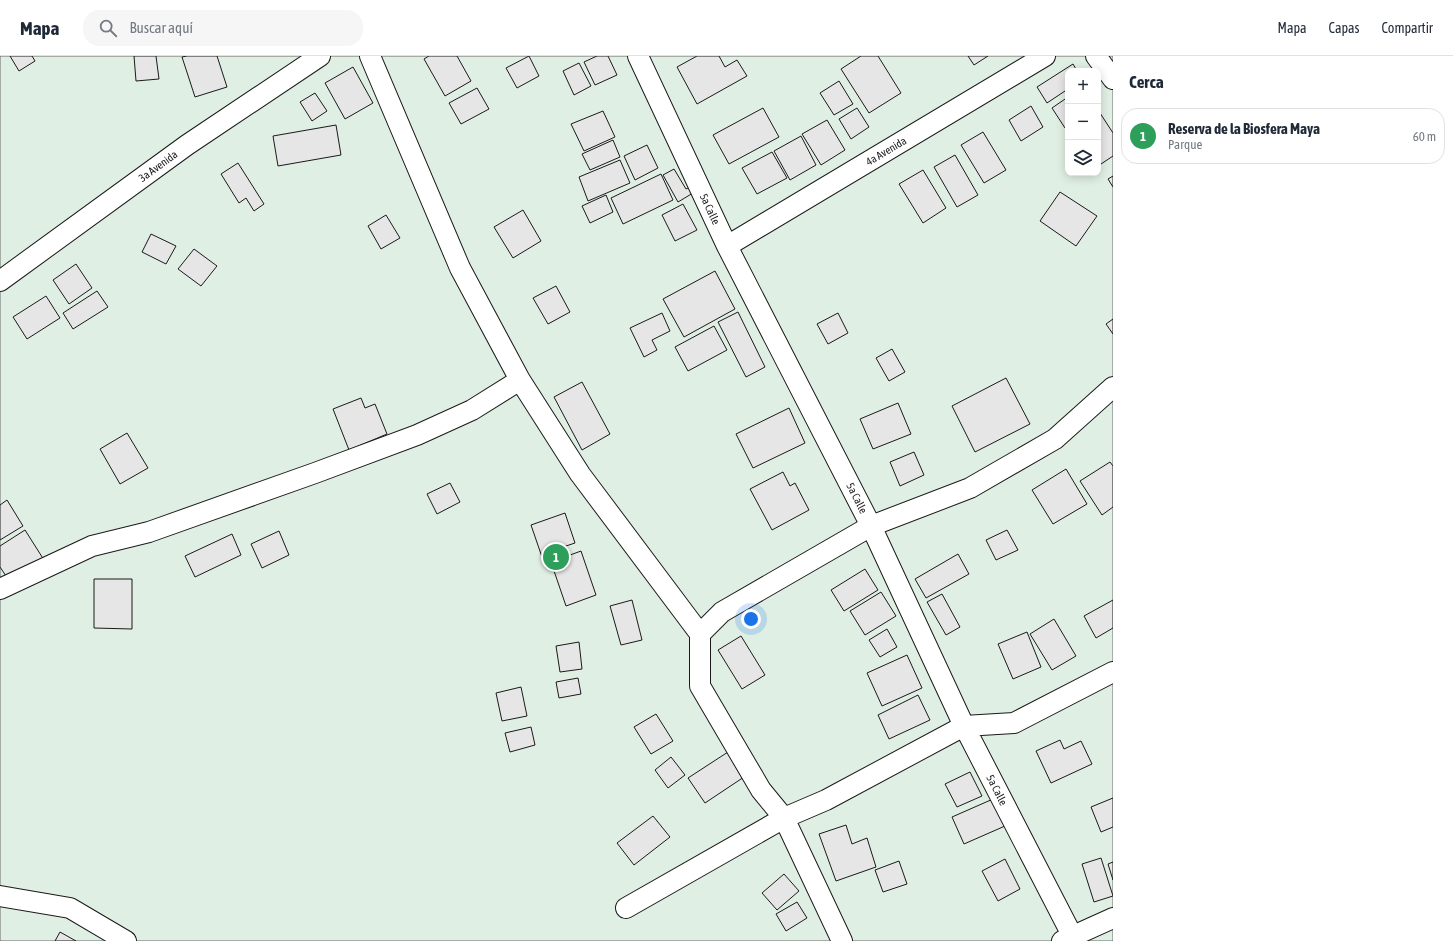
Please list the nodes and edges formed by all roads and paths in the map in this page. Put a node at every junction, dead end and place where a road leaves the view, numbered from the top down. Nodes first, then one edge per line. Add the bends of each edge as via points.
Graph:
1 (320, 56) edge
2 (370, 56) edge
3 (638, 56) edge
4 (1045, 56) edge
5 (1096, 56) edge
6 (1113, 80) edge
7 (727, 246) junction
8 (0, 281) edge
9 (520, 380) junction
10 (1113, 388) edge
11 (871, 526) junction
12 (0, 589) edge
13 (700, 634) junction
14 (1113, 672) edge
15 (964, 726) junction
16 (784, 818) junction
17 (0, 896) edge
18 (626, 908) dead end
19 (1113, 918) edge
20 (1070, 939) edge
21 (126, 941) edge
22 (842, 941) edge

1 - 8 street, 3a Avenida via 187,145
2 - 9 street via 460,268
3 - 7 street, 5a Calle
4 - 7 street, 4a Avenida
5 - 6 street
7 - 11 street, 5a Calle
9 - 12 street via 472,410 417,435 149,532 92,546
9 - 13 street via 580,474
10 - 11 street via 1042,447 970,488
11 - 13 street via 722,612
11 - 15 street, 5a Calle
13 - 16 street via 700,686 761,790
14 - 15 street via 1014,723
15 - 16 street via 826,800
15 - 20 street, 5a Calle
16 - 18 street
16 - 22 street
17 - 21 street via 70,908
19 - 20 street

